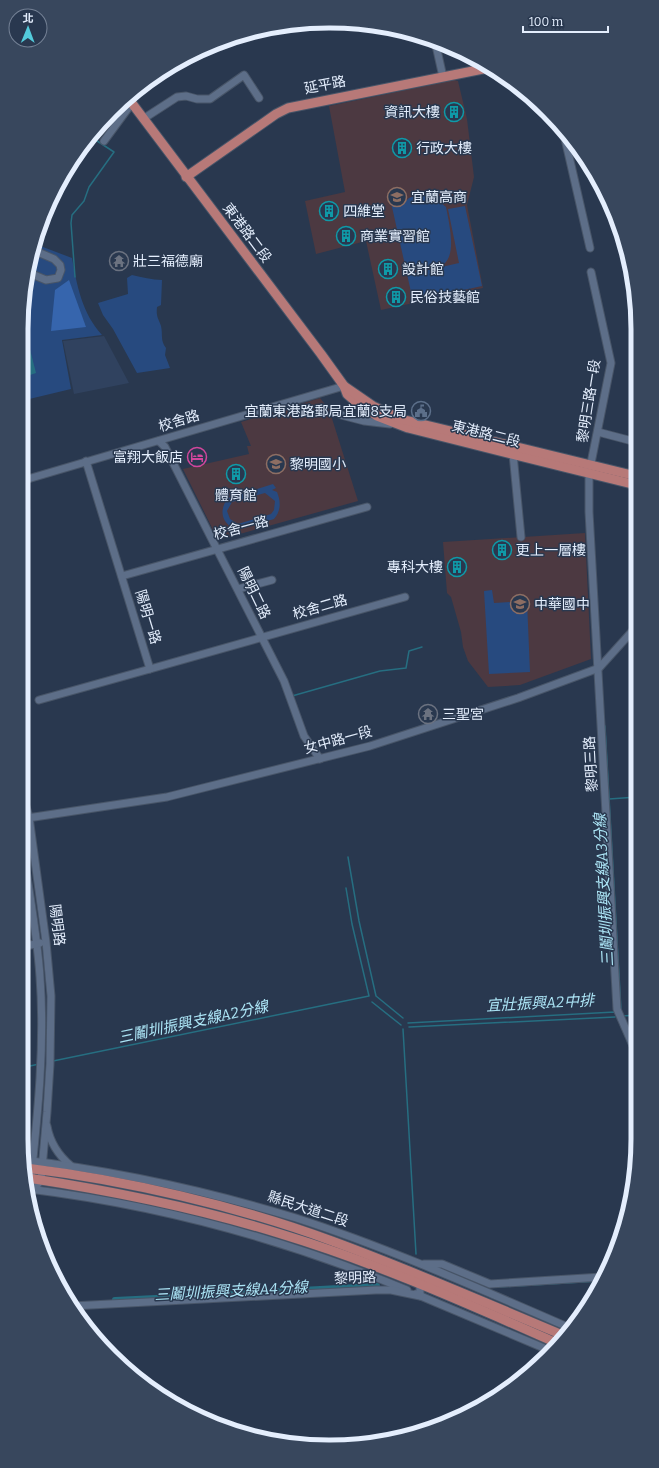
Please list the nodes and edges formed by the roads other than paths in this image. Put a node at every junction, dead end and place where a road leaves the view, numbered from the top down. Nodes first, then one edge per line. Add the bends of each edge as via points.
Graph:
1 (437, 48) edge
2 (482, 69) edge
3 (443, 77) junction
4 (259, 98) dead end
5 (131, 103) edge
6 (125, 108) edge
7 (143, 119) junction
8 (104, 140) dead end
9 (566, 142) edge
10 (186, 177) junction
11 (590, 248) dead end
12 (38, 252) edge
13 (591, 272) dead end
14 (33, 274) edge
15 (344, 386) junction
16 (341, 415) dead end
17 (394, 424) junction
18 (598, 432) junction
19 (159, 441) junction
20 (631, 441) edge
21 (513, 454) junction
22 (86, 461) junction
23 (591, 469) junction
24 (631, 478) edge
25 (28, 479) edge
26 (367, 507) dead end
27 (521, 537) dead end
28 (217, 548) junction
29 (122, 576) junction
30 (272, 580) dead end
31 (238, 589) junction
32 (405, 597) dead end
33 (631, 633) edge
34 (261, 637) junction
35 (599, 668) junction
36 (150, 669) junction
37 (39, 700) dead end
38 (320, 759) junction
39 (28, 814) edge
40 (29, 817) junction
41 (28, 879) edge
42 (39, 943) junction
43 (28, 945) edge
44 (631, 1041) edge
45 (47, 1112) junction
46 (42, 1166) junction
47 (71, 1166) junction
48 (30, 1169) edge
49 (30, 1171) edge
50 (40, 1180) junction
51 (32, 1189) edge
52 (202, 1192) junction
53 (203, 1202) junction
54 (419, 1264) junction
55 (597, 1277) edge
56 (379, 1279) junction
57 (420, 1280) junction
58 (490, 1284) junction
59 (376, 1290) junction
60 (490, 1293) junction
61 (420, 1296) junction
62 (79, 1306) edge
63 (566, 1326) edge
64 (559, 1334) edge
65 (553, 1341) edge
66 (546, 1349) edge

1 - 3 street
2 - 3 main road, 延平路
3 - 10 main road, 延平路 via 288,108
4 - 7 street via 244,75 210,99 177,97
5 - 7 main road, 東港路二段
6 - 8 street
7 - 10 main road, 東港路二段
9 - 11 street
10 - 15 main road, 東港路二段
12 - 14 street via 54,259 60,265 60,274 58,278 50,280
13 - 18 street, 黎明三路一段 via 611,363
15 - 17 main road, 東港路二段 via 347,394 363,408
15 - 19 street, 校舍路
15 - 23 main road, 東港路二段 via 373,406 400,419
16 - 17 street via 364,421
17 - 21 main road, 東港路二段
18 - 20 street
18 - 23 street, 黎明三路一段
19 - 22 street, 校舍路
19 - 28 street, 陽明二路 via 165,447
21 - 23 main road, 東港路二段
21 - 27 street
22 - 25 street, 校舍路
22 - 29 street, 陽明一路
23 - 24 main road, 東港路二段
23 - 35 street, 黎明三路 via 589,512
26 - 28 street, 校舍一路
28 - 29 street, 校舍一路
28 - 31 street, 陽明二路
29 - 36 street, 陽明一路
30 - 31 street
31 - 34 street, 陽明二路
32 - 34 street, 校舍二路
33 - 35 street, 女中路一段
34 - 36 street, 校舍二路
34 - 38 street, 陽明二路 via 284,681 304,736
35 - 38 street, 女中路一段 via 410,734
35 - 44 street, 黎明三路 via 617,1009
36 - 37 street
38 - 40 street, 女中路一段 via 167,797
39 - 40 street, 陽明路
40 - 45 street, 陽明路 via 51,996
41 - 42 street, 陽明路
42 - 43 street
42 - 48 street, 陽明路 via 40,1052
45 - 46 street, 陽明路
45 - 47 street via 52,1143 60,1156
46 - 47 street, 縣民大道二段
46 - 49 main road, 縣民大道二段
46 - 50 street, 陽明路
46 - 53 main road, 縣民大道二段
47 - 52 street, 縣民大道二段
49 - 50 main road, 縣民大道二段
50 - 51 street, 陽明路
50 - 57 main road, 縣民大道二段 via 203,1212 281,1234
51 - 56 street via 94,1198 234,1231
52 - 53 street
52 - 54 street, 縣民大道二段 via 295,1218
53 - 57 main road, 縣民大道二段 via 310,1233
54 - 57 street
54 - 58 street via 442,1264
54 - 60 street, 縣民大道二段
55 - 58 street
56 - 59 street via 382,1286
56 - 61 street
57 - 61 street
57 - 64 main road, 縣民大道二段
57 - 65 main road, 縣民大道二段
58 - 60 street
59 - 61 street, 黎明路 via 392,1290
59 - 62 street, 黎明路
60 - 63 street, 縣民大道二段
61 - 66 street

